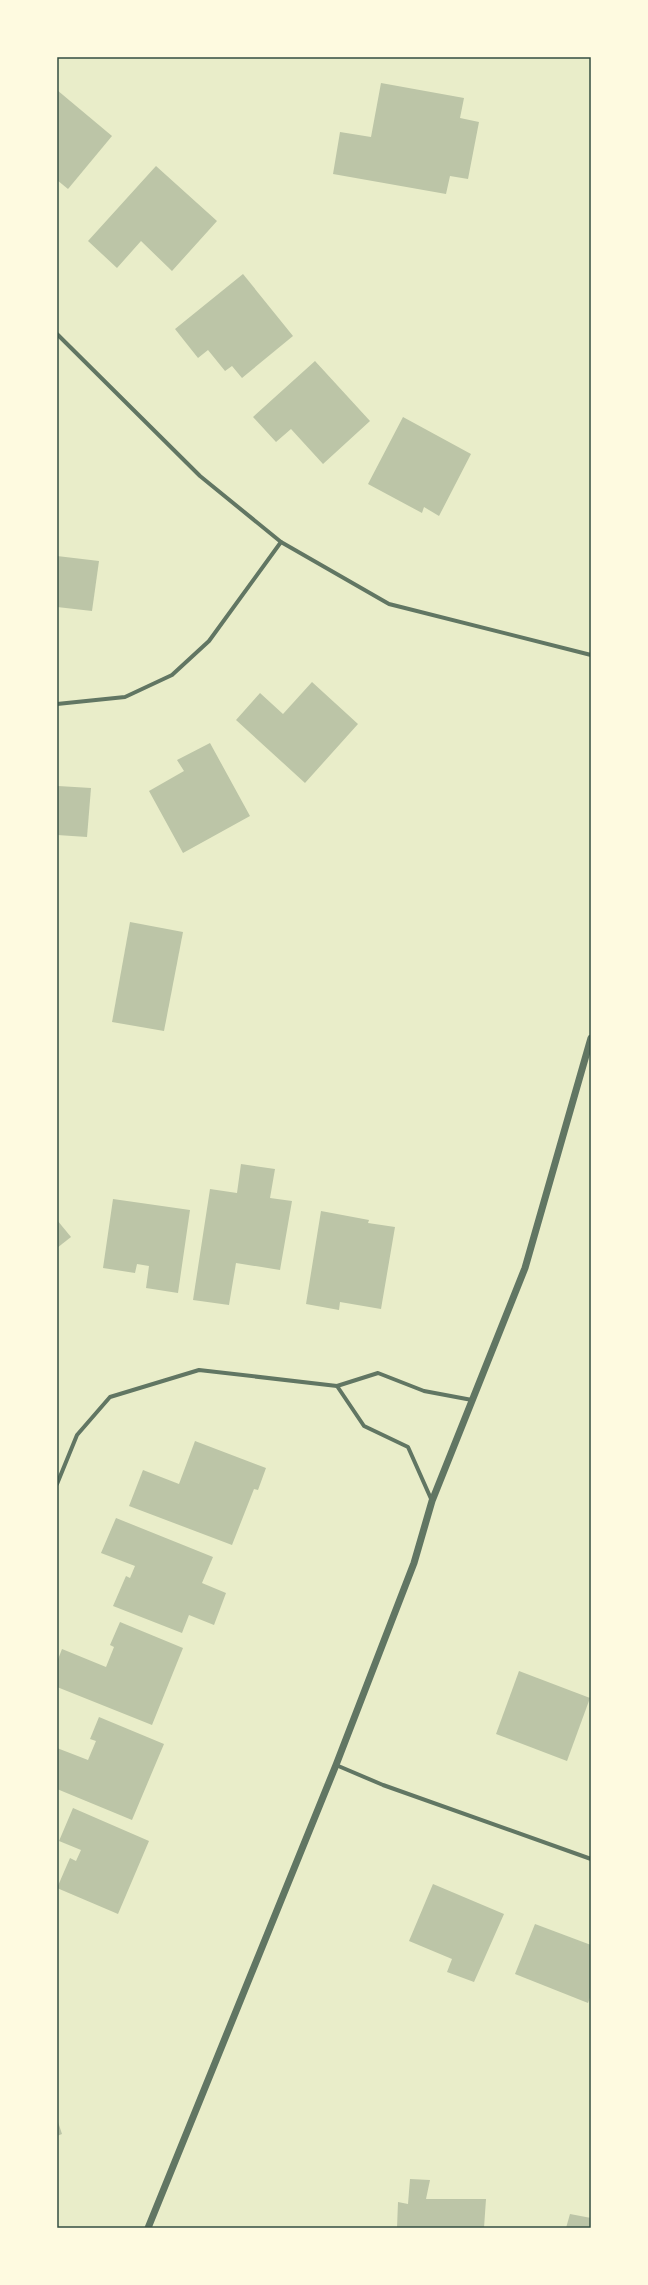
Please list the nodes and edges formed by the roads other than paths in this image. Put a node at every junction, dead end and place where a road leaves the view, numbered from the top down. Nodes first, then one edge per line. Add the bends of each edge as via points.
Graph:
1 (57, 334) edge
2 (281, 542) junction
3 (591, 655) edge
4 (57, 704) edge
5 (591, 1038) edge
6 (337, 1386) junction
7 (472, 1400) junction
8 (57, 1484) edge
9 (432, 1501) junction
10 (336, 1765) junction
11 (591, 1859) edge
12 (148, 2228) edge

1 - 2 street via 200,476
2 - 3 street via 389,604
2 - 4 street via 208,641 172,675 125,697
5 - 7 street via 525,1268
6 - 7 street via 378,1372 424,1391
6 - 8 street via 199,1370 110,1397 77,1435
6 - 9 street via 364,1426 408,1447
7 - 9 street
9 - 10 street via 414,1563
10 - 11 street via 383,1785
10 - 12 street

